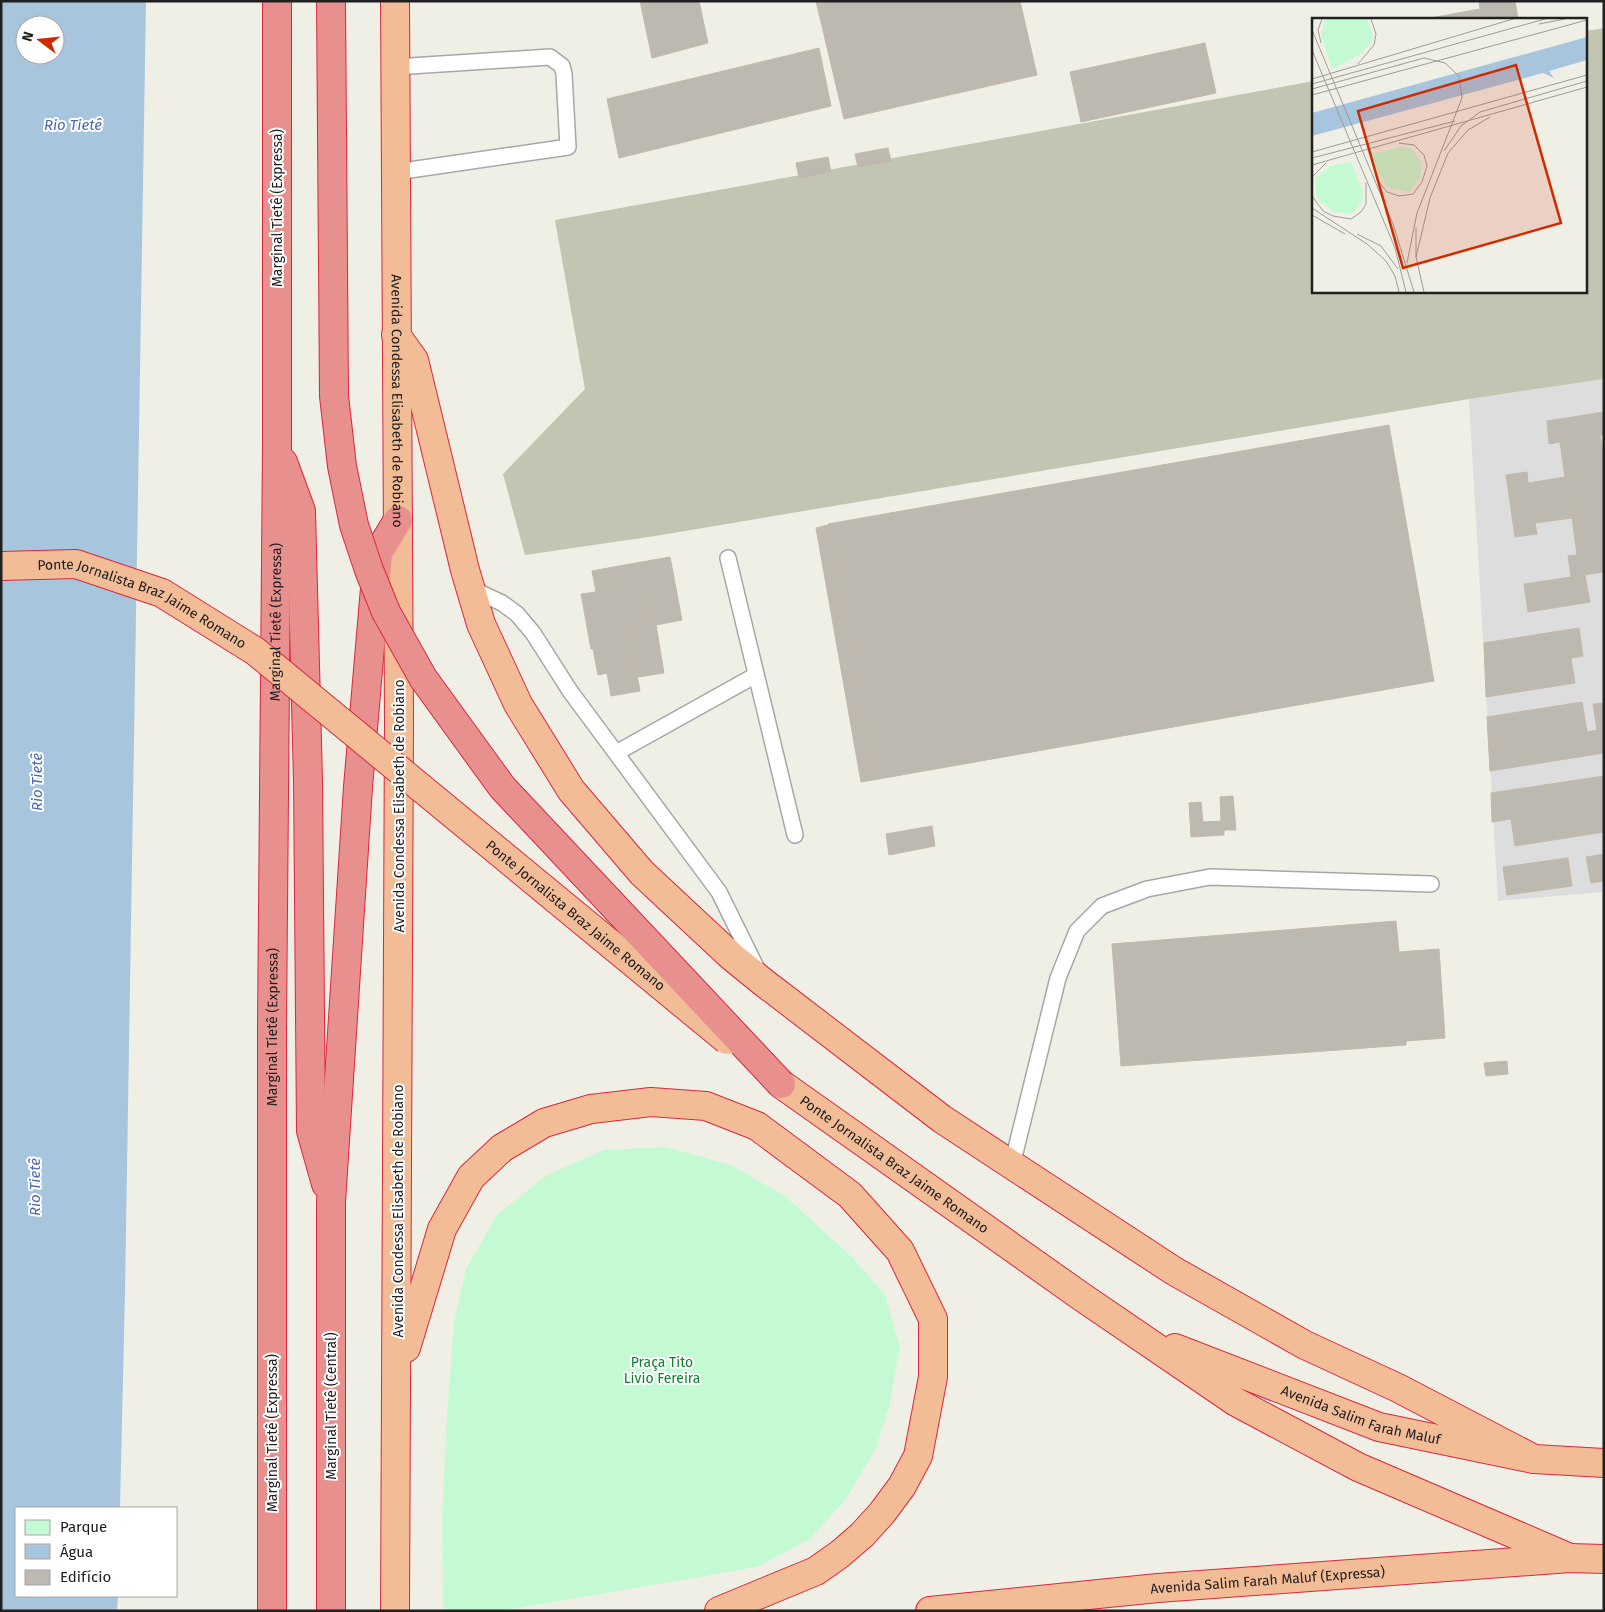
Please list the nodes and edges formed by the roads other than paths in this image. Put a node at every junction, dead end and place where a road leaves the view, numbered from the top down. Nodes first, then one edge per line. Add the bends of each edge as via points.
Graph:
1 (278, 1) edge
2 (330, 1) edge
3 (400, 6) edge
4 (395, 67) junction
5 (396, 172) junction
6 (396, 334) junction
7 (277, 445) junction
8 (398, 520) junction
9 (728, 558) dead end
10 (1, 566) edge
11 (470, 588) junction
12 (756, 675) junction
13 (616, 753) junction
14 (795, 836) dead end
15 (1431, 884) dead end
16 (764, 982) junction
17 (781, 1084) junction
18 (1012, 1165) junction
19 (331, 1202) junction
20 (1127, 1329) junction
21 (397, 1376) junction
22 (1534, 1459) junction
23 (1604, 1463) edge
24 (1570, 1558) junction
25 (1604, 1559) edge
26 (272, 1611) edge
27 (331, 1611) edge
28 (395, 1611) edge
29 (719, 1611) edge
30 (930, 1611) edge

1 - 7 highway, Marginal Tietê (Expressa)
2 - 17 highway, bridge via 334,396 342,466 354,525 386,612 423,678 502,787
3 - 4 highway, Avenida Condessa Elisabeth de Robiano
4 - 5 highway, Avenida Condessa Elisabeth de Robiano
4 - 5 lane via 550,57 562,66 564,74 568,147
5 - 6 highway, Avenida Condessa Elisabeth de Robiano
6 - 8 highway, Avenida Condessa Elisabeth de Robiano
6 - 11 highway via 414,360
7 - 19 highway, Marginal Tietê (Expressa) via 301,511 308,781 311,1131
7 - 26 highway, Marginal Tietê (Expressa) via 272,1026
8 - 19 highway via 378,553 358,787
8 - 21 highway, Avenida Condessa Elisabeth de Robiano
9 - 12 lane
10 - 17 highway, Ponte Jornalista Braz Jaime Romano, bridge via 76,564 162,593 254,651
11 - 13 lane via 502,603 534,633 570,691
11 - 16 highway via 481,624 518,704 571,790 642,873 730,956
12 - 13 lane
12 - 14 lane
13 - 16 lane via 719,892
15 - 18 lane via 1210,877 1147,889 1102,906 1078,931 1058,978
16 - 18 highway via 942,1119
17 - 20 highway, Ponte Jornalista Braz Jaime Romano
18 - 22 highway via 1174,1271 1305,1345 1398,1388
19 - 27 highway, Marginal Tietê (Central)
20 - 22 highway, Avenida Salim Farah Maluf via 1379,1427
20 - 24 highway via 1236,1402 1358,1467
21 - 28 highway, Avenida Condessa Elisabeth de Robiano
21 - 29 highway via 442,1229 471,1177 502,1148 544,1122 591,1109 651,1102 706,1106 757,1126 850,1195 900,1251 933,1319 933,1377 918,1456 902,1486 875,1521 816,1571
22 - 23 highway, Avenida Salim Farah Maluf
24 - 25 highway, Avenida Salim Farah Maluf (Expressa)
24 - 30 highway, Avenida Salim Farah Maluf (Expressa) via 1158,1588

